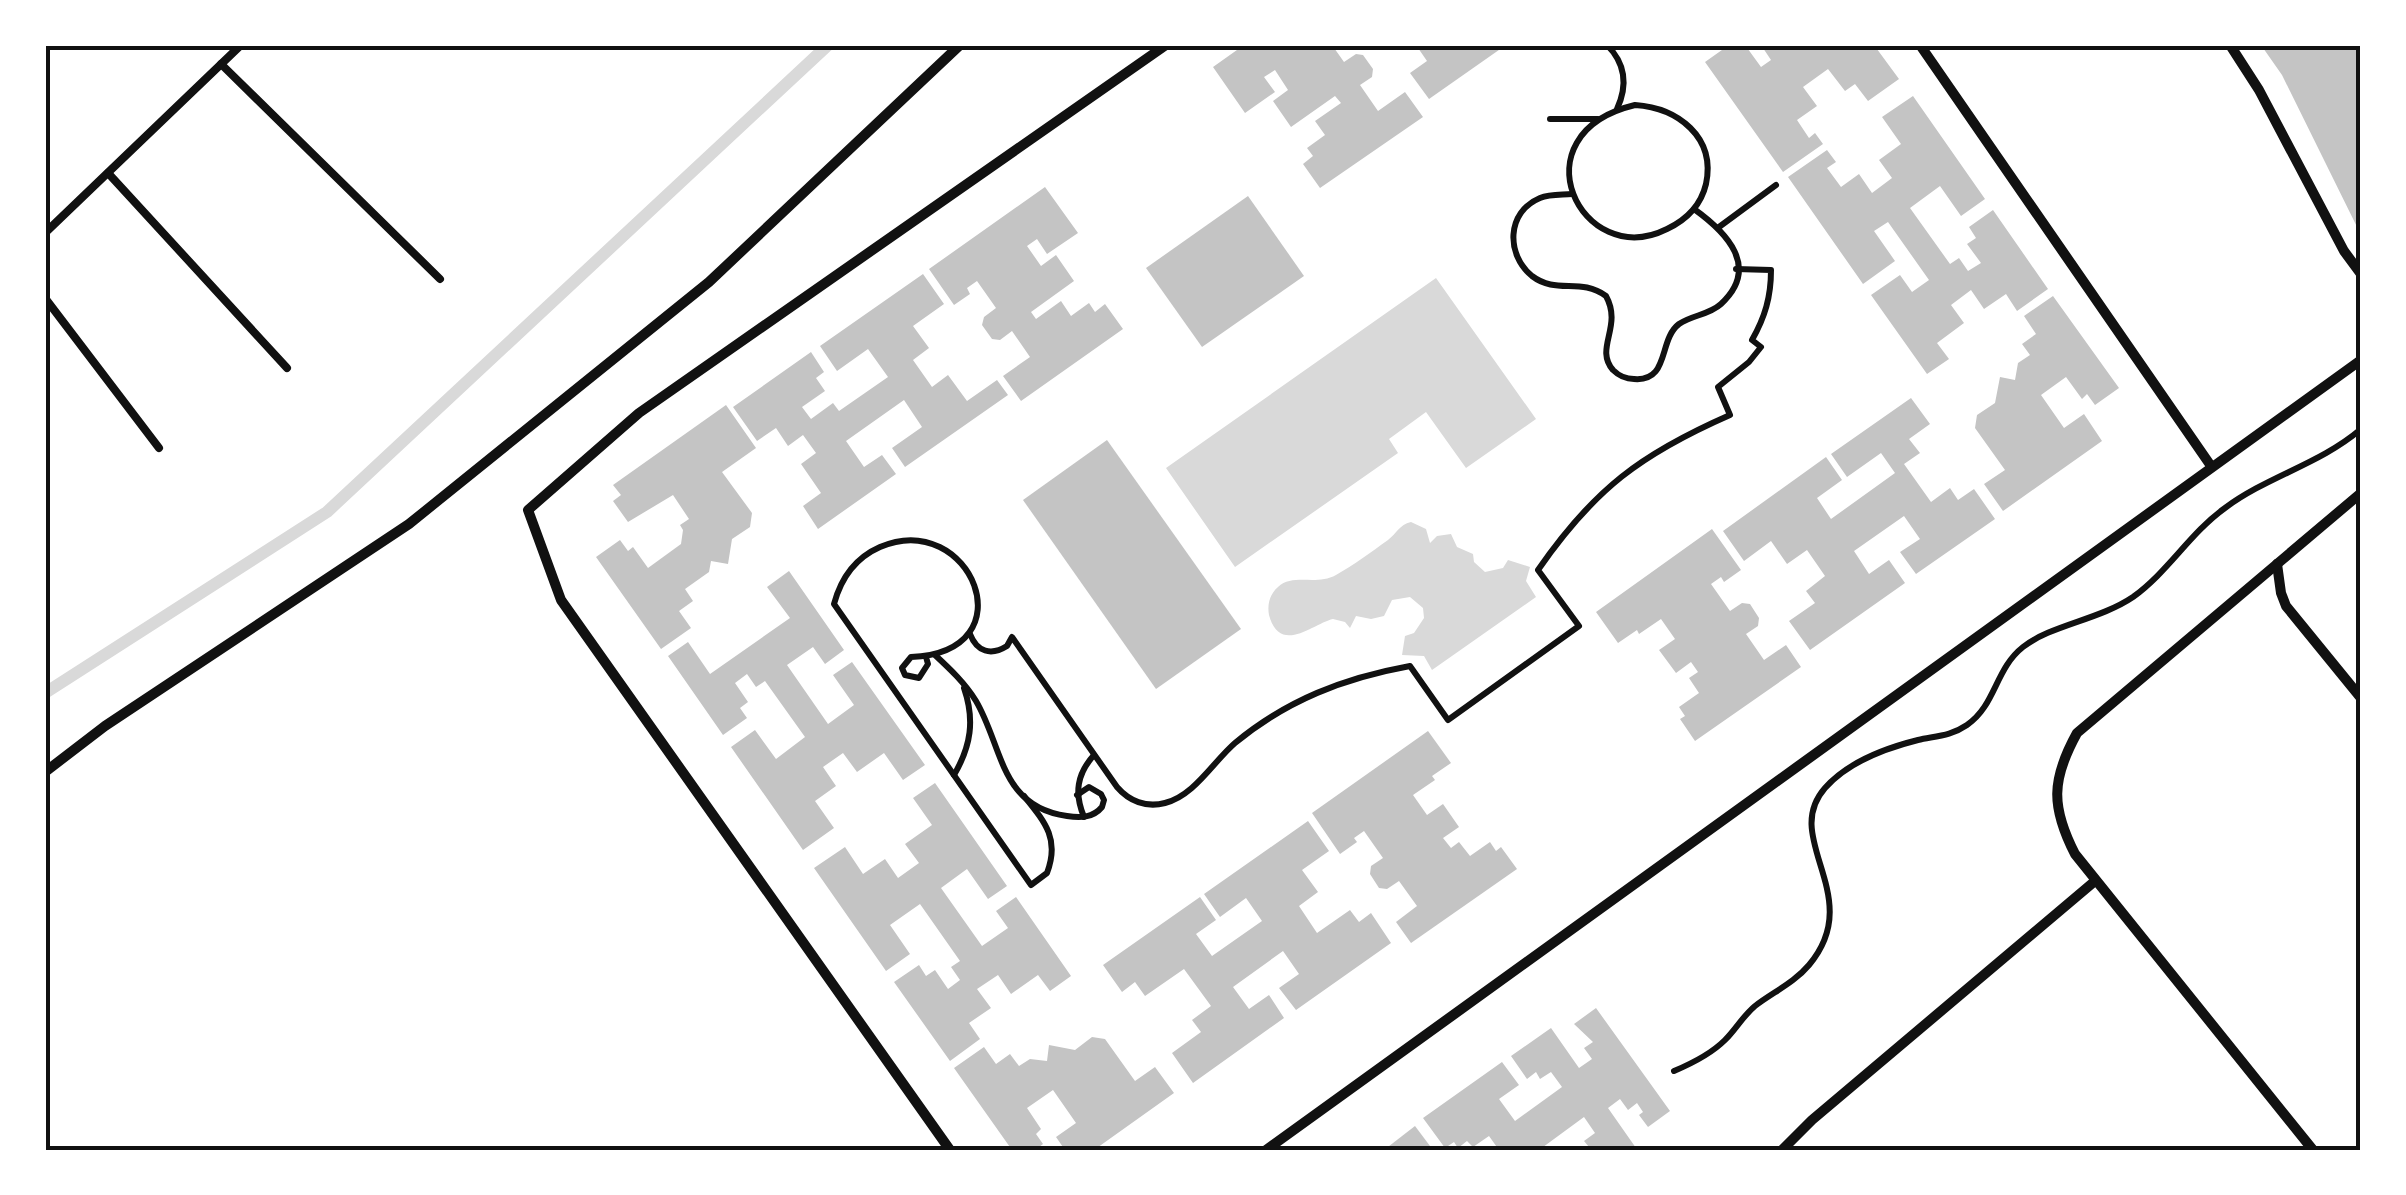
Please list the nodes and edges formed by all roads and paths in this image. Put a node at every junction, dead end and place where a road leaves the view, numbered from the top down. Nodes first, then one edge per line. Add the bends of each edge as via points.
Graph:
1 (242, 45) edge
2 (960, 45) edge
3 (1166, 45) edge
4 (1606, 45) edge
5 (1920, 45) edge
6 (2230, 45) edge
7 (222, 64) junction
8 (1617, 109) junction
9 (1600, 118) junction
10 (1550, 119) dead end
11 (108, 174) junction
12 (1776, 186) dead end
13 (1572, 194) junction
14 (1694, 210) junction
15 (1719, 227) junction
16 (45, 233) edge
17 (1736, 269) junction
18 (2361, 274) edge
19 (440, 279) dead end
20 (45, 298) edge
21 (2361, 360) edge
22 (288, 368) dead end
23 (2361, 429) edge
24 (159, 448) dead end
25 (2211, 466) junction
26 (2361, 493) edge
27 (2277, 564) junction
28 (970, 634) junction
29 (956, 674) junction
30 (2361, 698) edge
31 (1094, 755) junction
32 (45, 772) edge
33 (954, 775) junction
34 (1077, 795) junction
35 (1024, 796) junction
36 (1084, 817) junction
37 (2095, 881) junction
38 (1674, 1071) dead end
39 (950, 1150) edge
40 (1266, 1150) edge
41 (1782, 1150) edge
42 (2313, 1150) edge

1 - 7 lane
2 - 32 street via 709,282 409,524
3 - 39 street via 640,413 528,510 561,600
4 - 8 path via 1622,66
5 - 25 street
6 - 18 street
7 - 11 lane
7 - 19 lane
8 - 9 path
8 - 14 path via 1654,106 1688,123 1708,175
9 - 10 path
9 - 13 path via 1568,164
11 - 16 lane
11 - 22 lane
12 - 15 path
13 - 14 path via 1586,216 1621,235 1661,233
13 - 17 path via 1528,205 1514,228 1516,255 1550,286 1583,284 1606,296 1614,320 1606,358 1621,376 1656,373 1673,330 1721,304
14 - 15 path
15 - 17 path via 1733,244
17 - 31 path via 1771,270 1771,288 1752,340 1762,347 1718,387 1730,415 1622,475 1590,503 1538,570 1579,626 1448,720 1410,666 1370,673 1294,702 1164,804 1126,797
20 - 24 lane
21 - 25 street
23 - 38 path via 2220,510 2133,596 2026,644 1997,677 1972,722 1940,738 1879,753 1834,780 1816,800 1810,832 1830,894 1830,919 1811,964 1755,1006 1718,1047
25 - 40 street
26 - 27 street
27 - 30 street via 2286,606
27 - 37 street via 2076,733 2061,762 2060,826
28 - 29 path via 930,656
28 - 31 path via 990,652 1012,638
28 - 33 path via 978,620 976,587 956,557 941,548 886,544 856,562 838,588 834,604
29 - 33 path via 972,723
29 - 35 path via 985,719 1004,771
31 - 34 path
33 - 35 path via 1031,885 1047,874 1054,848
34 - 36 path
34 - 36 path via 1089,788 1104,800 1098,813
35 - 36 path via 1052,813
37 - 41 street
37 - 42 street

